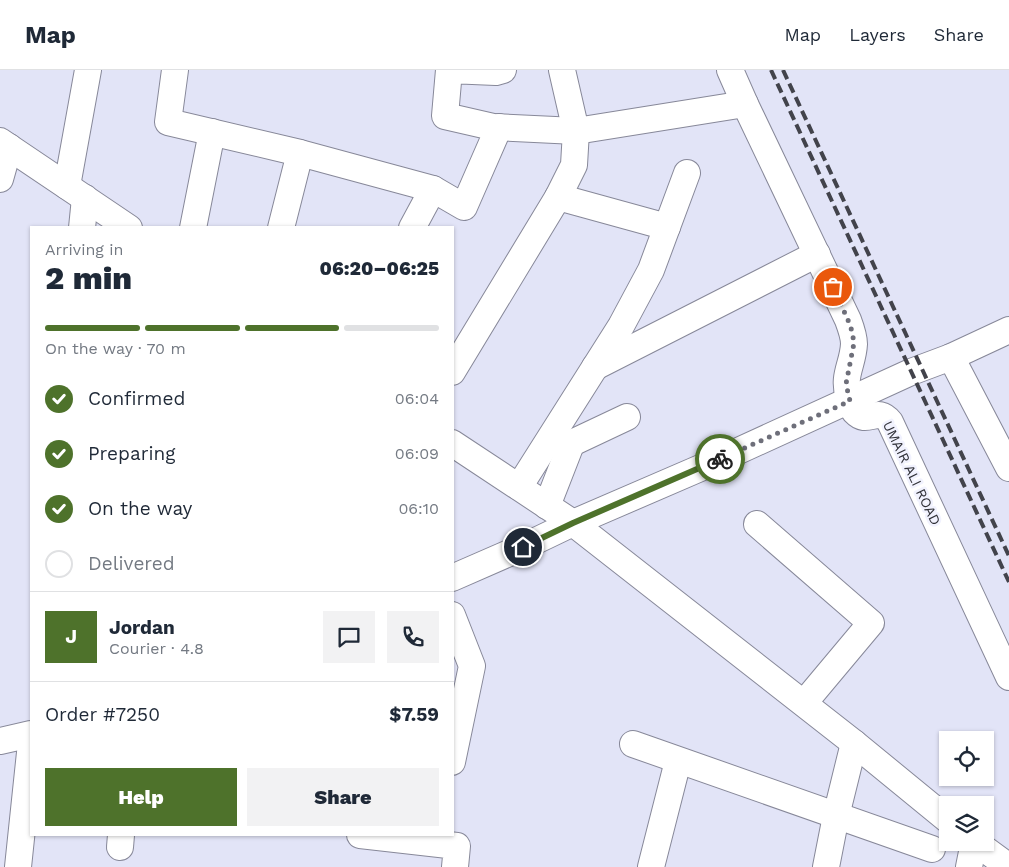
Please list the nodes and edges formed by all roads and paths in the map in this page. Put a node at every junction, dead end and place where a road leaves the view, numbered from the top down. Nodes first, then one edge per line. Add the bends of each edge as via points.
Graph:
1 (88, 70) edge
2 (175, 70) edge
3 (504, 70) edge
4 (562, 70) edge
5 (730, 70) edge
6 (745, 104) junction
7 (499, 127) junction
8 (576, 131) junction
9 (212, 132) junction
10 (5, 144) edge
11 (300, 153) junction
12 (687, 173) dead end
13 (0, 179) edge
14 (433, 190) junction
15 (76, 192) junction
16 (558, 197) junction
17 (82, 226) edge
18 (127, 226) edge
19 (193, 226) edge
20 (282, 226) edge
21 (413, 226) edge
22 (667, 227) junction
23 (817, 254) junction
24 (1009, 330) edge
25 (951, 357) junction
26 (595, 368) junction
27 (454, 369) edge
28 (850, 401) junction
29 (627, 417) dead end
30 (454, 444) edge
31 (1009, 468) edge
32 (519, 487) junction
33 (547, 506) junction
34 (573, 523) junction
35 (757, 524) dead end
36 (454, 577) edge
37 (454, 620) edge
38 (1009, 677) edge
39 (804, 704) junction
40 (30, 734) edge
41 (0, 740) edge
42 (854, 743) junction
43 (633, 744) dead end
44 (454, 752) edge
45 (30, 753) edge
46 (678, 760) junction
47 (939, 813) edge
48 (836, 816) junction
49 (369, 836) edge
50 (932, 849) dead end
51 (973, 851) edge
52 (987, 851) edge
53 (18, 867) edge
54 (455, 867) edge
55 (652, 867) edge
56 (826, 867) edge
57 (969, 867) edge
58 (1009, 867) edge

1 - 15 street
2 - 9 street via 168,122
3 - 7 street via 449,70 445,116
4 - 8 street
5 - 6 street
6 - 8 street
6 - 23 street
7 - 8 street
7 - 14 street via 464,207
8 - 16 street via 574,165
9 - 11 street
9 - 19 street
10 - 13 street
10 - 15 street
11 - 14 street
11 - 20 street
12 - 22 street
14 - 21 street
15 - 17 street
15 - 18 street
16 - 22 street
16 - 27 street
22 - 26 street via 650,270
23 - 26 street
23 - 28 street via 852,331 854,343 846,384
24 - 25 street
25 - 28 street
25 - 31 street
26 - 32 street
28 - 34 street
28 - 38 street, UMAIR ALI ROAD via 861,417 881,415 890,422
29 - 33 street via 574,442
30 - 32 street
32 - 33 street
33 - 34 street
34 - 36 street
34 - 39 street
35 - 39 street via 871,623
37 - 44 street via 472,666
39 - 42 street
40 - 41 street
42 - 47 street
42 - 48 street
43 - 46 street
45 - 53 street
46 - 48 street
46 - 55 street
48 - 50 street
48 - 56 street
49 - 54 street via 457,846
51 - 57 street
52 - 58 street

